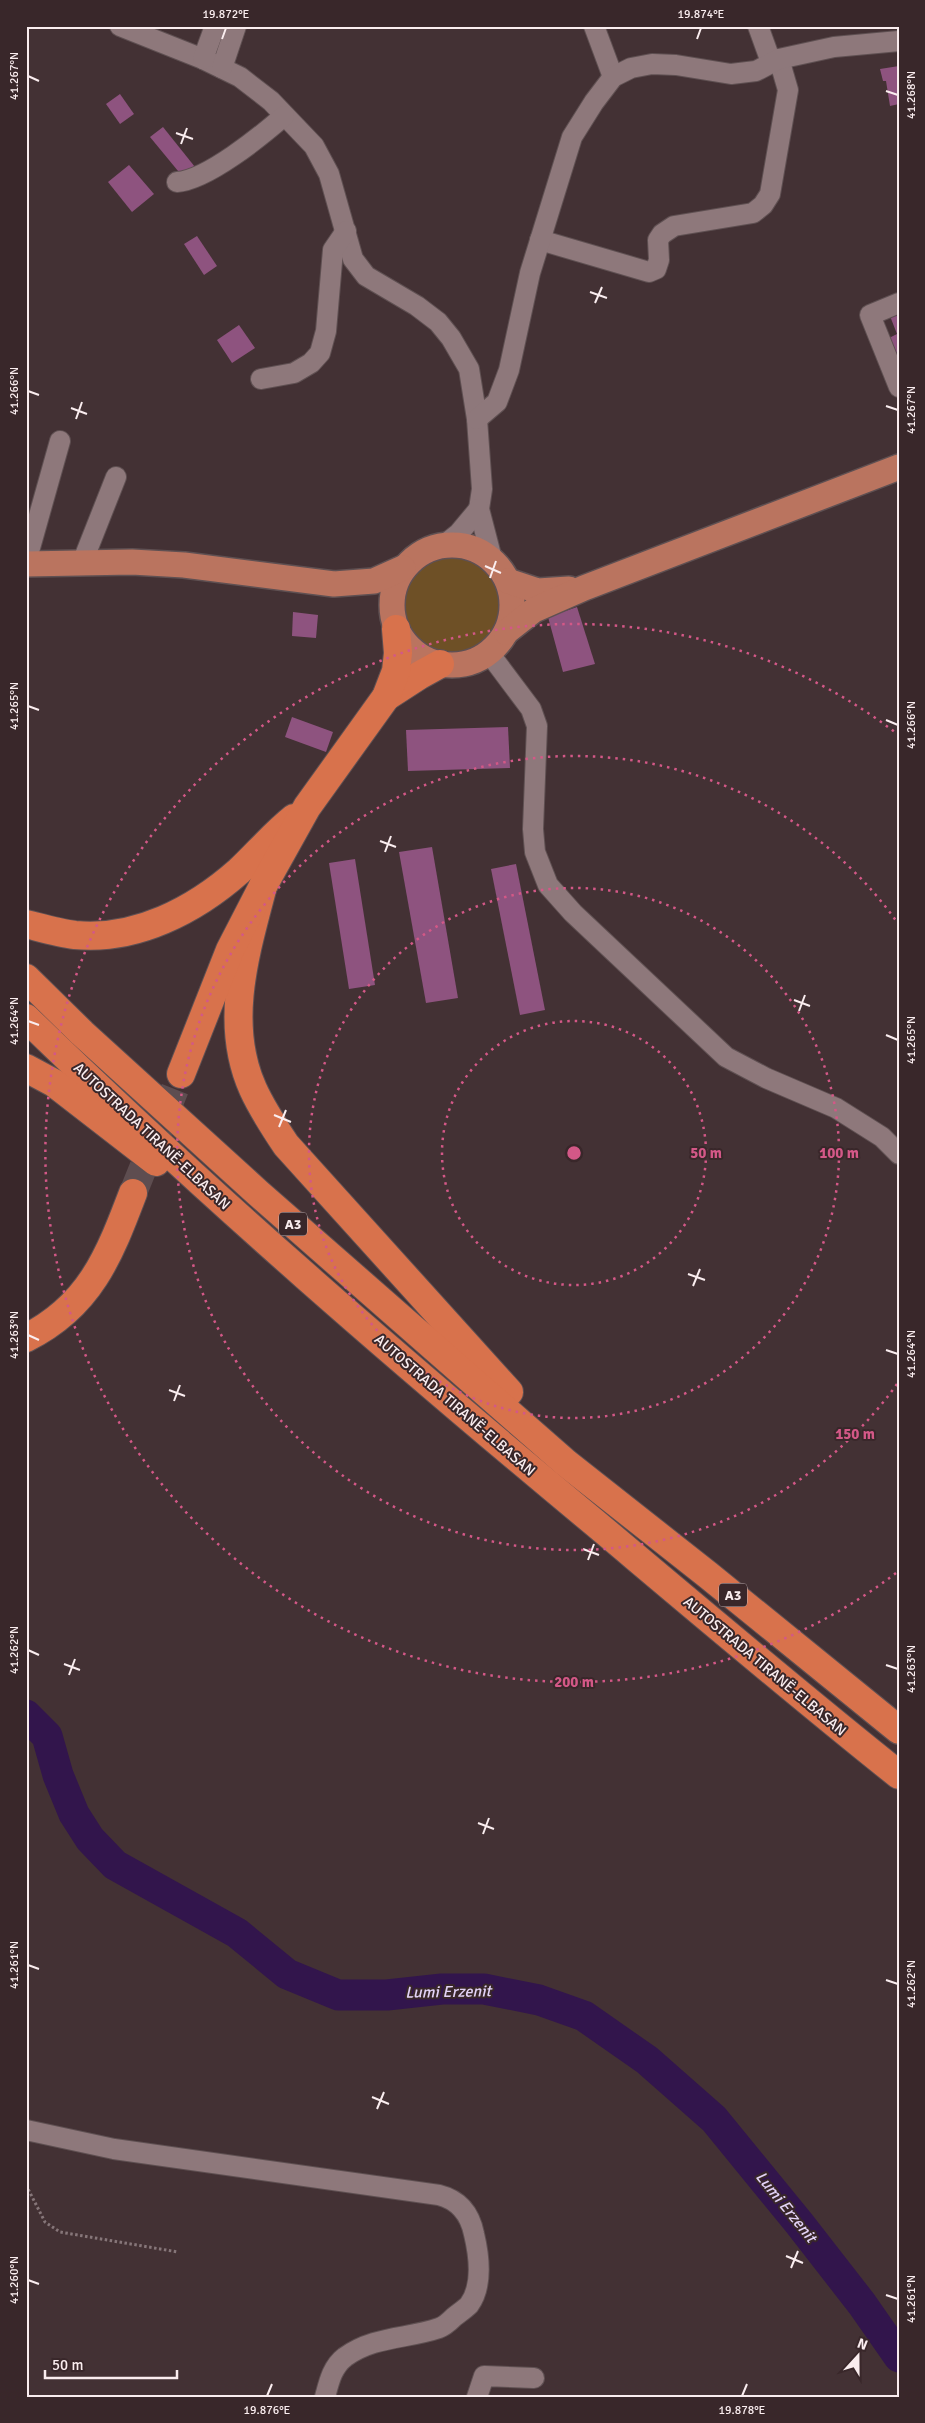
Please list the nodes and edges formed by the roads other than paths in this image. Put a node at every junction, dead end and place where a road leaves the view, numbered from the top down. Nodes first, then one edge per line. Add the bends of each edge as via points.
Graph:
1 (120, 26) edge
2 (215, 26) edge
3 (236, 26) edge
4 (594, 26) edge
5 (758, 26) edge
6 (899, 41) edge
7 (203, 59) junction
8 (775, 61) junction
9 (222, 68) junction
10 (613, 77) junction
11 (284, 116) junction
12 (178, 182) dead end
13 (346, 231) junction
14 (540, 240) junction
15 (899, 303) edge
16 (261, 379) dead end
17 (899, 387) edge
18 (476, 419) junction
19 (60, 441) dead end
20 (899, 467) edge
21 (116, 477) dead end
22 (479, 510) junction
23 (444, 545) junction
24 (492, 559) junction
25 (26, 563) edge
26 (82, 563) junction
27 (403, 568) junction
28 (508, 581) junction
29 (334, 584) junction
30 (584, 588) junction
31 (394, 622) junction
32 (506, 632) junction
33 (489, 653) junction
34 (440, 664) junction
35 (386, 697) junction
36 (307, 807) junction
37 (263, 886) junction
38 (26, 924) edge
39 (26, 978) edge
40 (26, 1018) edge
41 (26, 1068) edge
42 (181, 1074) tunnel mouth
43 (899, 1154) edge
44 (133, 1193) tunnel mouth
45 (247, 1223) junction
46 (26, 1338) edge
47 (566, 1463) junction
48 (899, 1730) edge
49 (899, 1775) edge
50 (26, 2130) edge
51 (534, 2378) dead end
52 (324, 2397) edge
53 (477, 2397) edge

1 - 7 street
2 - 7 street
3 - 9 street
4 - 10 street
5 - 8 street
6 - 8 street via 834,47
7 - 9 street
8 - 10 street via 756,71 731,74 652,64 631,68
8 - 14 street via 788,90 770,194 753,213 668,229 658,240 656,270 649,272
9 - 11 street via 240,77 271,101
10 - 14 street via 572,137
11 - 12 street via 260,137 200,176
11 - 13 street via 314,146 329,174
13 - 16 street via 333,250 327,324 320,353 294,373
13 - 18 street via 353,259 366,276 417,306 438,322 451,338 469,369
14 - 18 street via 509,370 497,402
15 - 17 street via 870,315
18 - 22 street via 482,489
19 - 25 street
20 - 30 main road
21 - 26 street
22 - 23 street
22 - 24 street
23 - 24 main road via 469,546
23 - 27 main road via 421,552
24 - 28 main road
25 - 26 main road
26 - 29 main road via 184,565
27 - 29 main road via 374,581
27 - 31 main road via 393,591
28 - 30 main road via 538,591
28 - 32 main road via 513,607
29 - 31 main road via 375,602
30 - 32 main road via 534,610
31 - 34 main road via 409,647 418,655
31 - 35 highway via 398,653 396,671
32 - 33 main road
33 - 34 main road via 464,664
33 - 43 street via 531,709 537,726 533,829 535,852 548,885 587,927 726,1057 836,1108 882,1137
34 - 35 highway
35 - 36 highway
36 - 37 highway
36 - 38 highway via 224,883 172,916 150,925 101,934 76,935
37 - 42 highway via 230,950
37 - 47 highway via 243,962 238,1000 243,1058 252,1087 266,1115 286,1145 362,1232 489,1371 560,1438
39 - 47 highway, AUTOSTRADA TIRANË-ELBASAN / A3 via 258,1193
40 - 45 highway, AUTOSTRADA TIRANË-ELBASAN / A3
41 - 45 highway via 54,1083 94,1112 226,1221
44 - 46 highway via 114,1244 94,1280 63,1315
45 - 49 highway, AUTOSTRADA TIRANË-ELBASAN / A3 via 538,1476
47 - 48 highway, AUTOSTRADA TIRANË-ELBASAN / A3
50 - 52 street via 114,2149 452,2198 464,2208 474,2232 479,2262 476,2288 469,2304 442,2328 385,2338 344,2358 331,2374
51 - 53 street via 484,2376

